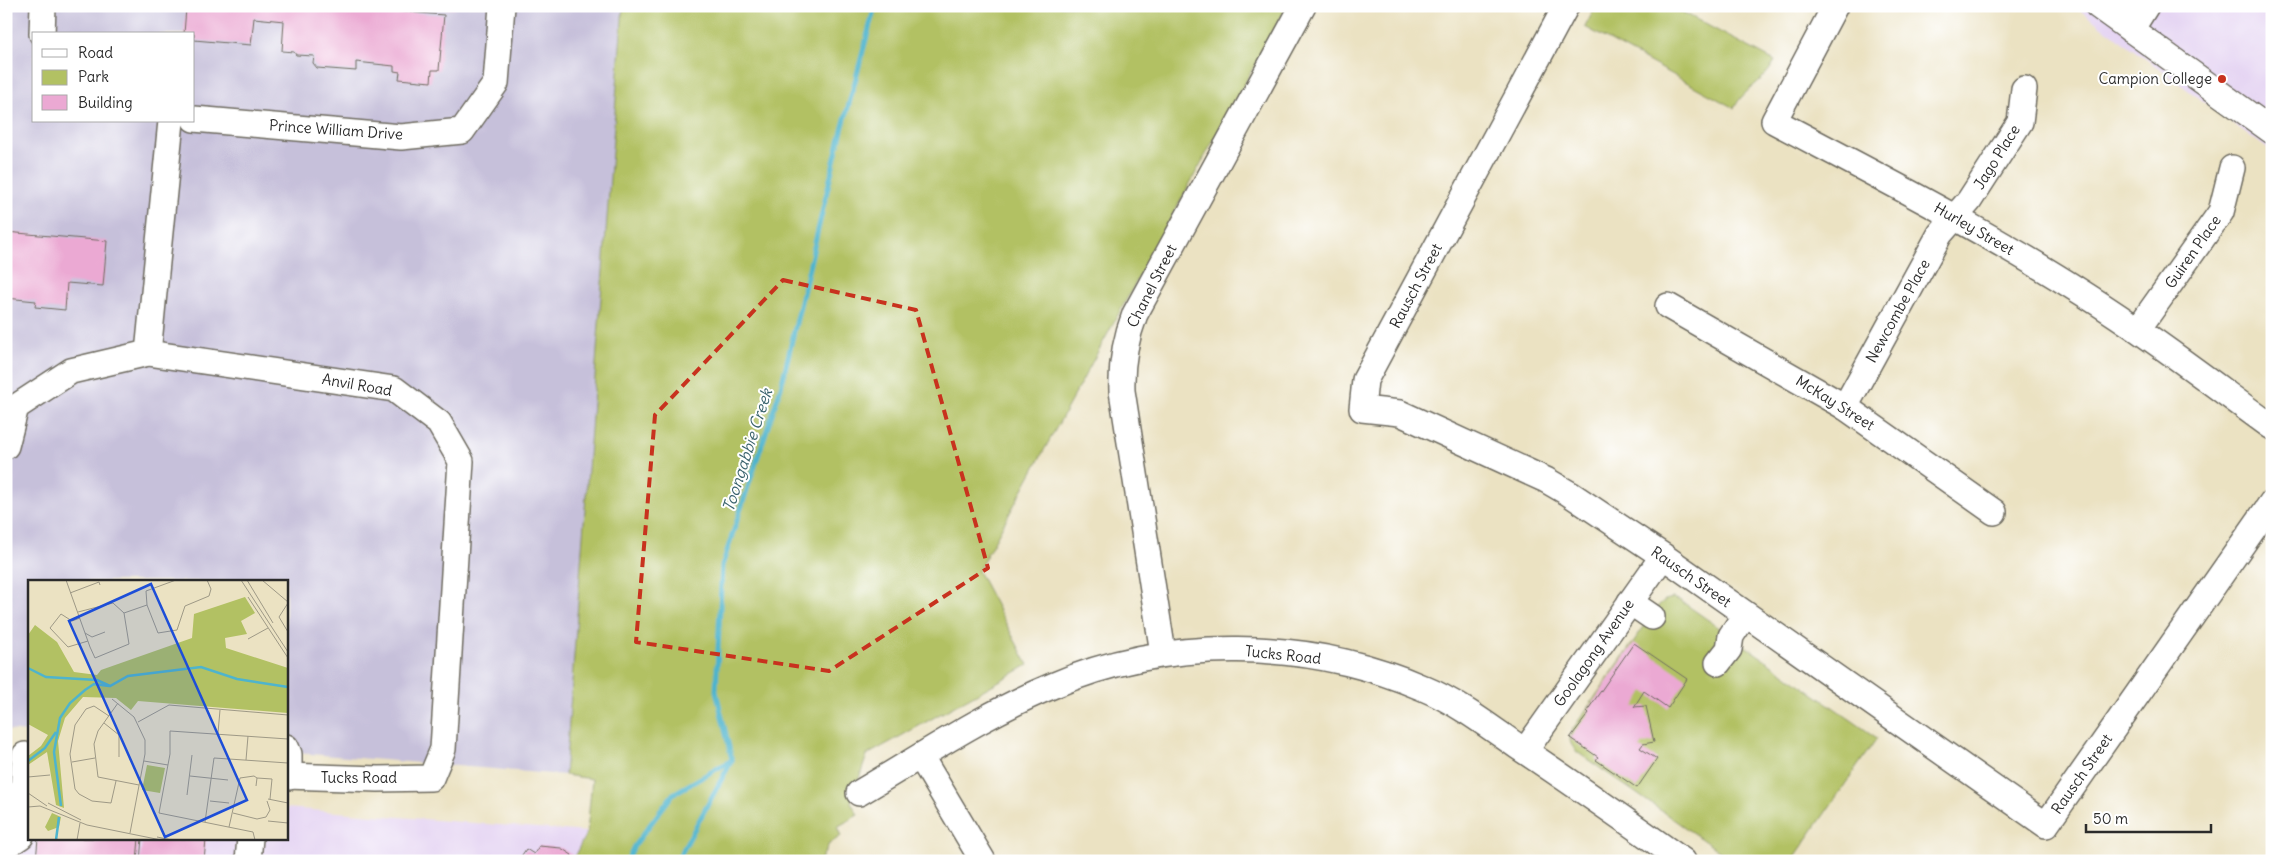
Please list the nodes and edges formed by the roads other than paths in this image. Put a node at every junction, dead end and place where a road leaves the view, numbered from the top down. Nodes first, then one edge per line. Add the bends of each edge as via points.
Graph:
1 (43, 6) edge
2 (502, 6) edge
3 (1303, 6) edge
4 (1566, 6) edge
5 (1835, 6) edge
6 (2098, 6) edge
7 (2146, 6) edge
8 (2131, 30) junction
9 (42, 32) edge
10 (2024, 89) dead end
11 (195, 119) edge
12 (171, 122) edge
13 (2272, 131) edge
14 (2232, 168) dead end
15 (1954, 217) junction
16 (1668, 306) dead end
17 (2138, 329) junction
18 (148, 353) junction
19 (1845, 407) junction
20 (2272, 427) edge
21 (6, 446) edge
22 (2272, 502) edge
23 (1994, 512) dead end
24 (1663, 556) junction
25 (1630, 602) junction
26 (1745, 615) junction
27 (1652, 617) dead end
28 (1162, 653) junction
29 (1718, 663) dead end
30 (1525, 751) junction
31 (288, 752) edge
32 (20, 755) edge
33 (921, 756) junction
34 (288, 765) edge
35 (288, 776) edge
36 (431, 778) joint
37 (859, 793) dead end
38 (250, 840) edge
39 (6, 846) edge
40 (248, 861) edge
41 (983, 861) edge
42 (1683, 861) edge

1 - 9 street
2 - 11 street, Prince William Drive via 496,83 462,131 401,137
3 - 28 street, Chanel Street via 1126,336 1121,366 1122,391
4 - 24 street, Rausch Street via 1365,380 1362,409 1400,413 1546,480
5 - 15 street, Hurley Street via 1774,121
6 - 8 street
7 - 8 street
8 - 13 street
10 - 15 street, Jago Place via 2020,122 1969,201
12 - 18 street
14 - 17 street, Guiren Place via 2221,212
15 - 17 street, Hurley Street
15 - 19 street, Newcombe Place via 1940,234
16 - 19 street, McKay Street
17 - 20 street, Hurley Street
18 - 21 street, Anvil Road via 71,371 16,407
18 - 36 street, Anvil Road via 394,390 439,423 461,461 443,749
19 - 23 street, McKay Street
22 - 26 street, Rausch Street via 2046,825
24 - 25 street, Goolagong Avenue
24 - 26 street, Rausch Street
25 - 27 street
25 - 30 street, Goolagong Avenue
26 - 29 street via 1730,636 1728,649
28 - 30 street, Tucks Road via 1250,650 1346,662 1424,688 1469,713
28 - 33 street, Tucks Road via 1106,666 1052,686 979,721
30 - 42 street, Tucks Road
31 - 34 street
32 - 39 street via 21,836
33 - 37 street, Tucks Road
33 - 41 street
35 - 36 street, Tucks Road
38 - 40 street

